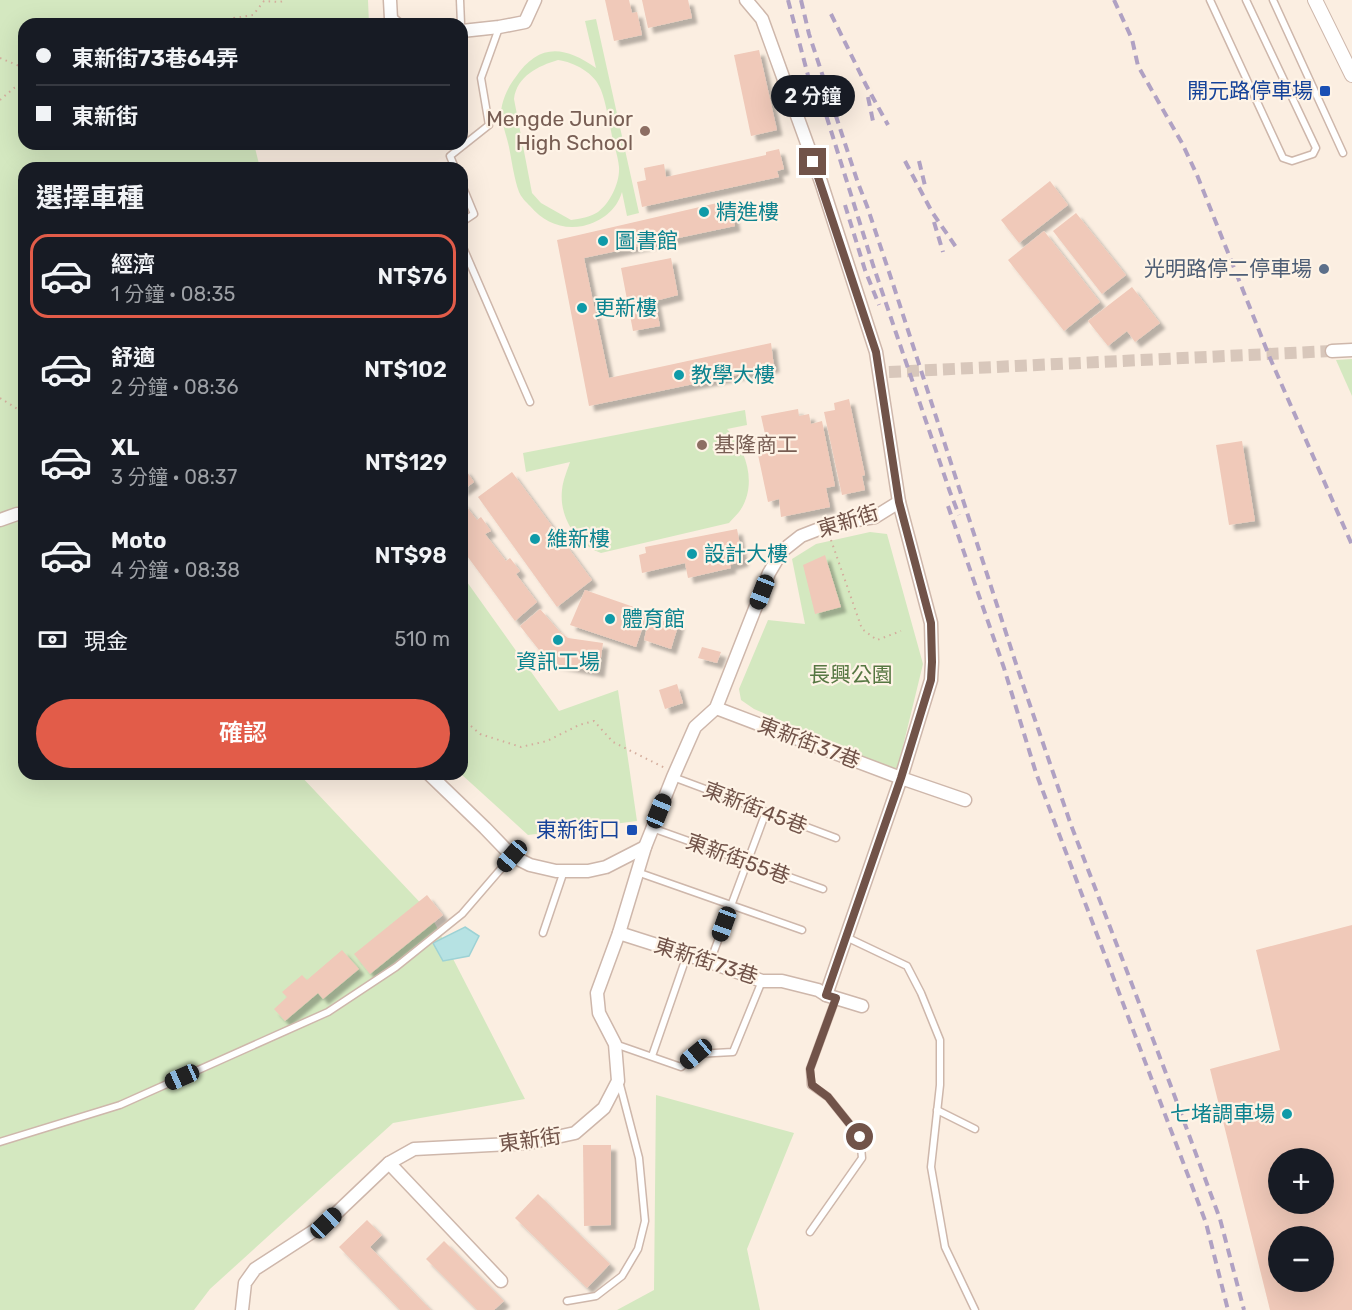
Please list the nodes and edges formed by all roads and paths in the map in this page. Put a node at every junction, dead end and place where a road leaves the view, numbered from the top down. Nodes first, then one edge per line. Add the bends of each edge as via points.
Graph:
1 (286, 0) edge
2 (390, 0) edge
3 (460, 0) edge
4 (535, 0) edge
5 (746, 0) edge
6 (1210, 0) edge
7 (1246, 0) edge
8 (1273, 0) edge
9 (1315, 0) edge
10 (234, 18) edge
11 (392, 18) edge
12 (461, 18) edge
13 (499, 27) junction
14 (468, 30) edge
15 (0, 58) edge
16 (18, 66) edge
17 (1352, 75) edge
18 (18, 87) edge
19 (0, 100) edge
20 (468, 141) edge
21 (457, 150) edge
22 (1343, 153) dead end
23 (452, 162) edge
24 (468, 200) edge
25 (468, 218) edge
26 (468, 259) edge
27 (1352, 350) edge
28 (1332, 351) tunnel mouth
29 (0, 398) edge
30 (530, 402) dead end
31 (18, 409) edge
32 (899, 502) junction
33 (18, 514) edge
34 (0, 519) edge
35 (831, 540) dead end
36 (901, 631) dead end
37 (716, 708) junction
38 (468, 723) edge
39 (674, 775) junction
40 (901, 778) junction
41 (435, 780) edge
42 (965, 800) dead end
43 (766, 812) junction
44 (652, 828) junction
45 (836, 838) dead end
46 (645, 847) junction
47 (512, 856) junction
48 (747, 862) junction
49 (564, 871) junction
50 (637, 872) junction
51 (823, 889) dead end
52 (732, 905) junction
53 (802, 930) dead end
54 (543, 933) dead end
55 (619, 933) junction
56 (846, 937) junction
57 (687, 955) junction
58 (710, 962) junction
59 (762, 981) junction
60 (831, 996) junction
61 (862, 1006) dead end
62 (615, 1044) junction
63 (652, 1056) junction
64 (618, 1081) junction
65 (938, 1110) junction
66 (975, 1130) dead end
67 (0, 1142) edge
68 (389, 1163) junction
69 (810, 1232) dead end
70 (501, 1281) dead end
71 (567, 1301) dead end
72 (242, 1310) edge
73 (975, 1310) edge

1 - 10 path via 264,1 254,15
2 - 11 street
3 - 12 lane
4 - 13 street via 525,22
5 - 32 street, 東新街 via 762,19 884,373
6 - 7 lane via 1283,158 1292,161 1313,154 1316,148
8 - 22 lane
9 - 17 street
13 - 14 street
13 - 20 lane via 481,78 489,124
15 - 16 path
18 - 19 path
21 - 23 lane via 450,156
24 - 25 lane via 474,214
26 - 30 lane
27 - 28 street
29 - 31 path
32 - 37 street, 東新街 via 875,516 832,524 801,536 782,550 769,573
32 - 40 street via 931,623 932,662 931,680
33 - 34 street
35 - 36 path via 862,629 876,640
37 - 39 street, 東新街 via 695,727
37 - 40 street, 東新街37巷
38 - 39 path via 480,734 521,747 547,741 594,721 613,742
39 - 43 lane, 東新街45巷
39 - 44 street, 東新街
40 - 42 street, 東新街37巷
40 - 56 street
41 - 47 street
43 - 45 lane, 東新街45巷
43 - 48 lane
44 - 46 street, 東新街
44 - 48 lane, 東新街55巷
46 - 49 street via 606,867
46 - 50 street, 東新街
47 - 49 street via 530,865
47 - 67 lane via 462,914 396,967 328,1012 120,1105
48 - 51 lane, 東新街55巷
48 - 52 lane
49 - 54 lane
50 - 52 lane
50 - 55 street, 東新街
52 - 53 lane
52 - 58 lane
55 - 57 street, 東新街73巷
55 - 62 street, 東新街 via 597,993 599,1013
56 - 60 street
56 - 65 lane via 907,966 940,1040
57 - 58 street, 東新街73巷
57 - 63 lane
58 - 59 street, 東新街73巷
59 - 60 street, 東新街73巷 via 782,981
59 - 63 lane via 733,1052 696,1054 681,1067
60 - 61 street, 東新街73巷
60 - 69 lane via 810,1069 812,1085 828,1097 860,1137 862,1158
62 - 63 lane
62 - 64 street, 東新街
64 - 68 street, 東新街 via 604,1108 575,1133 529,1143 414,1149
64 - 71 lane via 639,1158 645,1221 639,1249 622,1276 596,1296
65 - 66 lane
65 - 73 lane via 931,1167 945,1247
68 - 70 street
68 - 72 street, 東新街 via 326,1223 255,1269 245,1283

